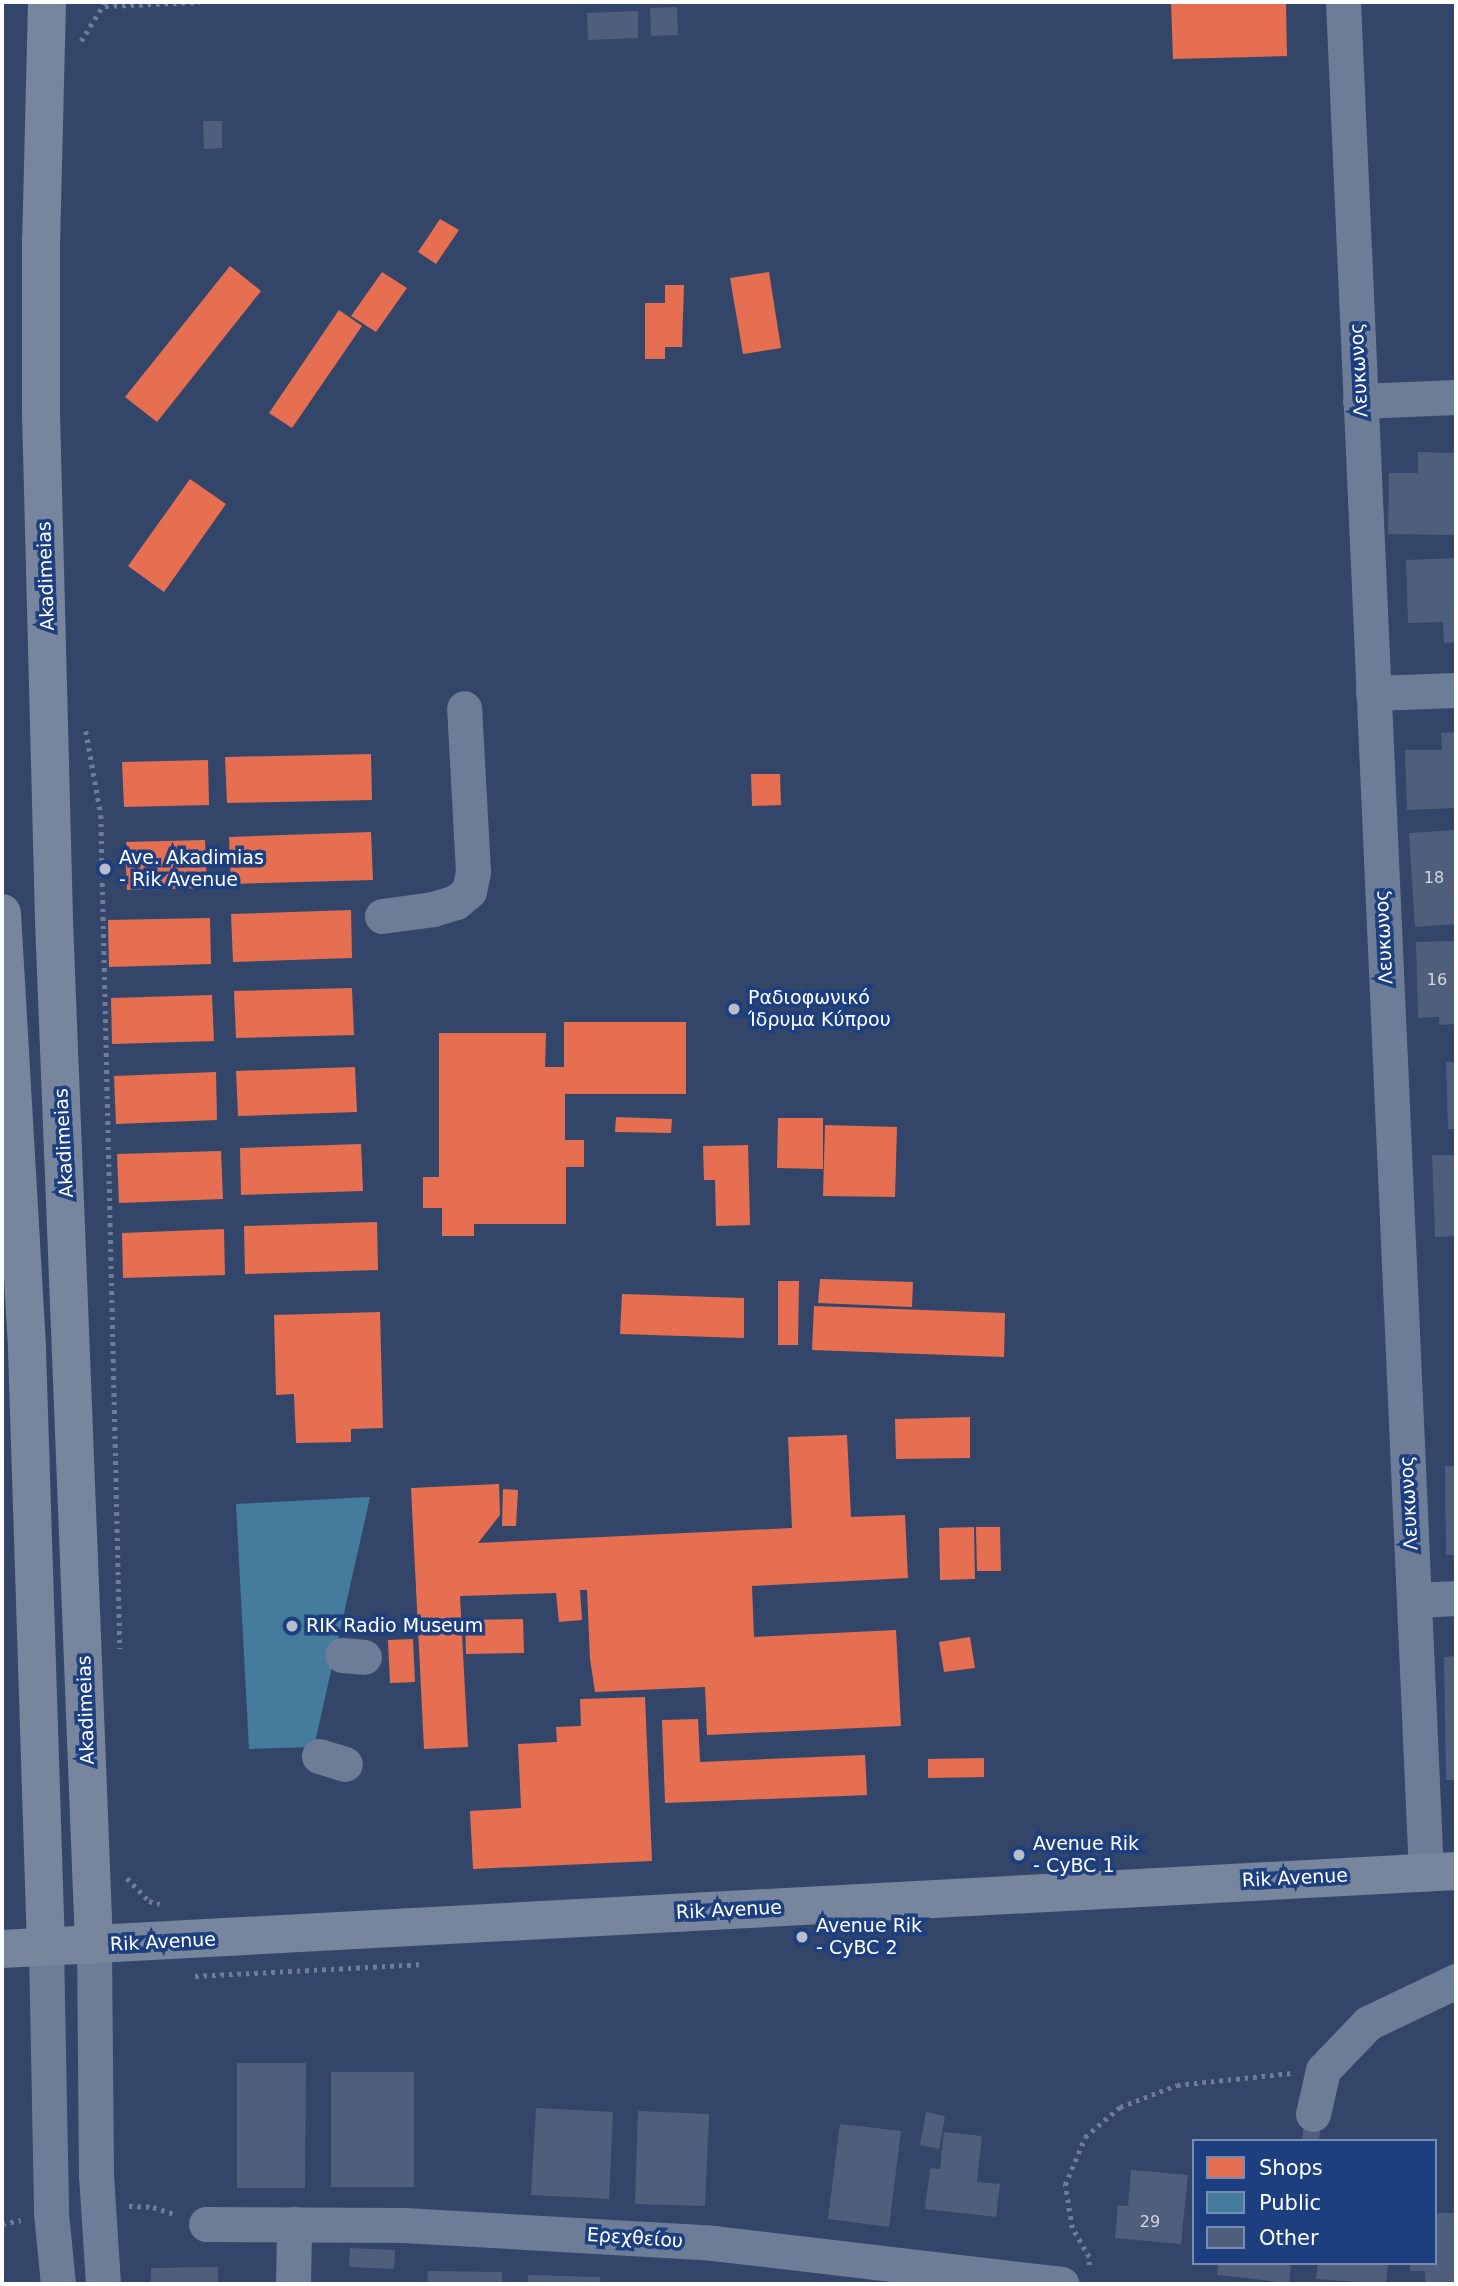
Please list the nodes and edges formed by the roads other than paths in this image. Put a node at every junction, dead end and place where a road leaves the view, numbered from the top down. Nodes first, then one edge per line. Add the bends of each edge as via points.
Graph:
1 (47, 2) edge
2 (1343, 2) edge
3 (1456, 397) edge
4 (1360, 401) junction
5 (1456, 690) edge
6 (1373, 693) junction
7 (464, 708) dead end
8 (2, 913) edge
9 (382, 916) dead end
10 (14, 1350) edge
11 (1456, 1598) edge
12 (1414, 1600) junction
13 (1441, 1871) edge
14 (94, 1945) junction
15 (46, 1947) junction
16 (2, 1949) edge
17 (1456, 1981) edge
18 (1313, 2115) dead end
19 (206, 2224) road end
20 (294, 2224) junction
21 (1075, 2278) edge
22 (960, 2279) edge
23 (58, 2284) edge
24 (103, 2284) edge
25 (293, 2284) edge

1 - 14 main road, Akadimeias via 41,414 54,921
2 - 4 street, Λευκωνος
3 - 4 street
4 - 6 street, Λευκωνος
5 - 6 street
6 - 12 street, Λευκωνος
7 - 9 street via 472,872 469,891 456,902 433,909
8 - 10 main road
10 - 15 main road
11 - 12 street
12 - 13 street, Λευκωνος
13 - 14 main road, Rik Avenue
14 - 15 main road, Rik Avenue
14 - 24 street, Akadimeias via 97,2206
15 - 16 main road, Rik Avenue
15 - 23 street via 51,2213
17 - 18 street via 1368,2023 1323,2070
19 - 20 street, Ερεχθείου
20 - 22 street, Ερεχθείου via 509,2229 699,2242
20 - 25 street
21 - 22 street, Ερεχθείου

